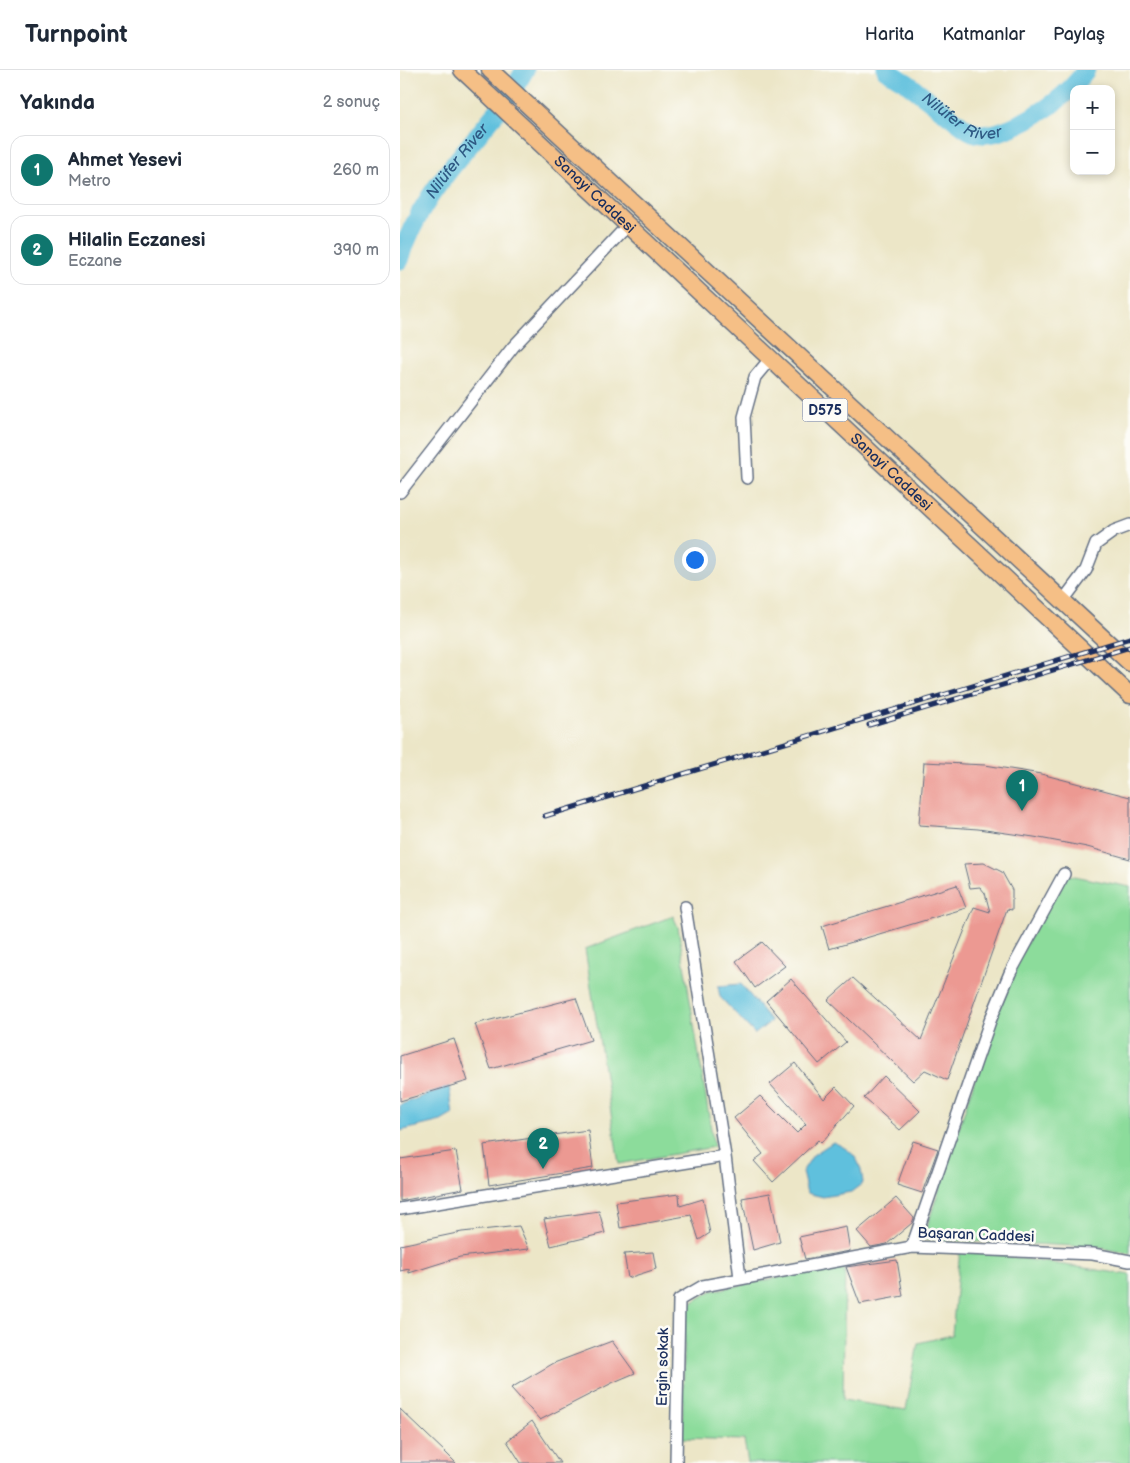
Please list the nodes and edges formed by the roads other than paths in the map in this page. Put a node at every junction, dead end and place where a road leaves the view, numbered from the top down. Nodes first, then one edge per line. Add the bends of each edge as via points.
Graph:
1 (462, 70) edge
2 (490, 70) edge
3 (628, 225) junction
4 (770, 359) junction
5 (747, 478) dead end
6 (400, 492) edge
7 (1130, 525) edge
8 (1062, 602) junction
9 (1129, 662) edge
10 (1130, 695) edge
11 (1064, 874) dead end
12 (685, 907) dead end
13 (725, 1156) junction
14 (400, 1209) edge
15 (912, 1247) junction
16 (1130, 1261) edge
17 (740, 1278) junction
18 (704, 1286) joint
19 (676, 1463) edge

1 - 3 highway, Sanayi Caddesi / D575
2 - 8 highway, Sanayi Caddesi / D575
3 - 4 highway, Sanayi Caddesi / D575
3 - 6 street via 512,347
4 - 5 street via 755,377 744,417
4 - 10 highway, Sanayi Caddesi / D575
7 - 8 street via 1114,531 1096,544 1086,570
8 - 9 highway, Sanayi Caddesi / D575
11 - 15 street via 1010,973 990,1021
12 - 13 street
13 - 14 street
13 - 17 street
15 - 16 street, Başaran Caddesi via 1093,1254
15 - 17 street, Başaran Caddesi
17 - 18 street, Başaran Caddesi
18 - 19 street, Ergin sokak via 680,1300

